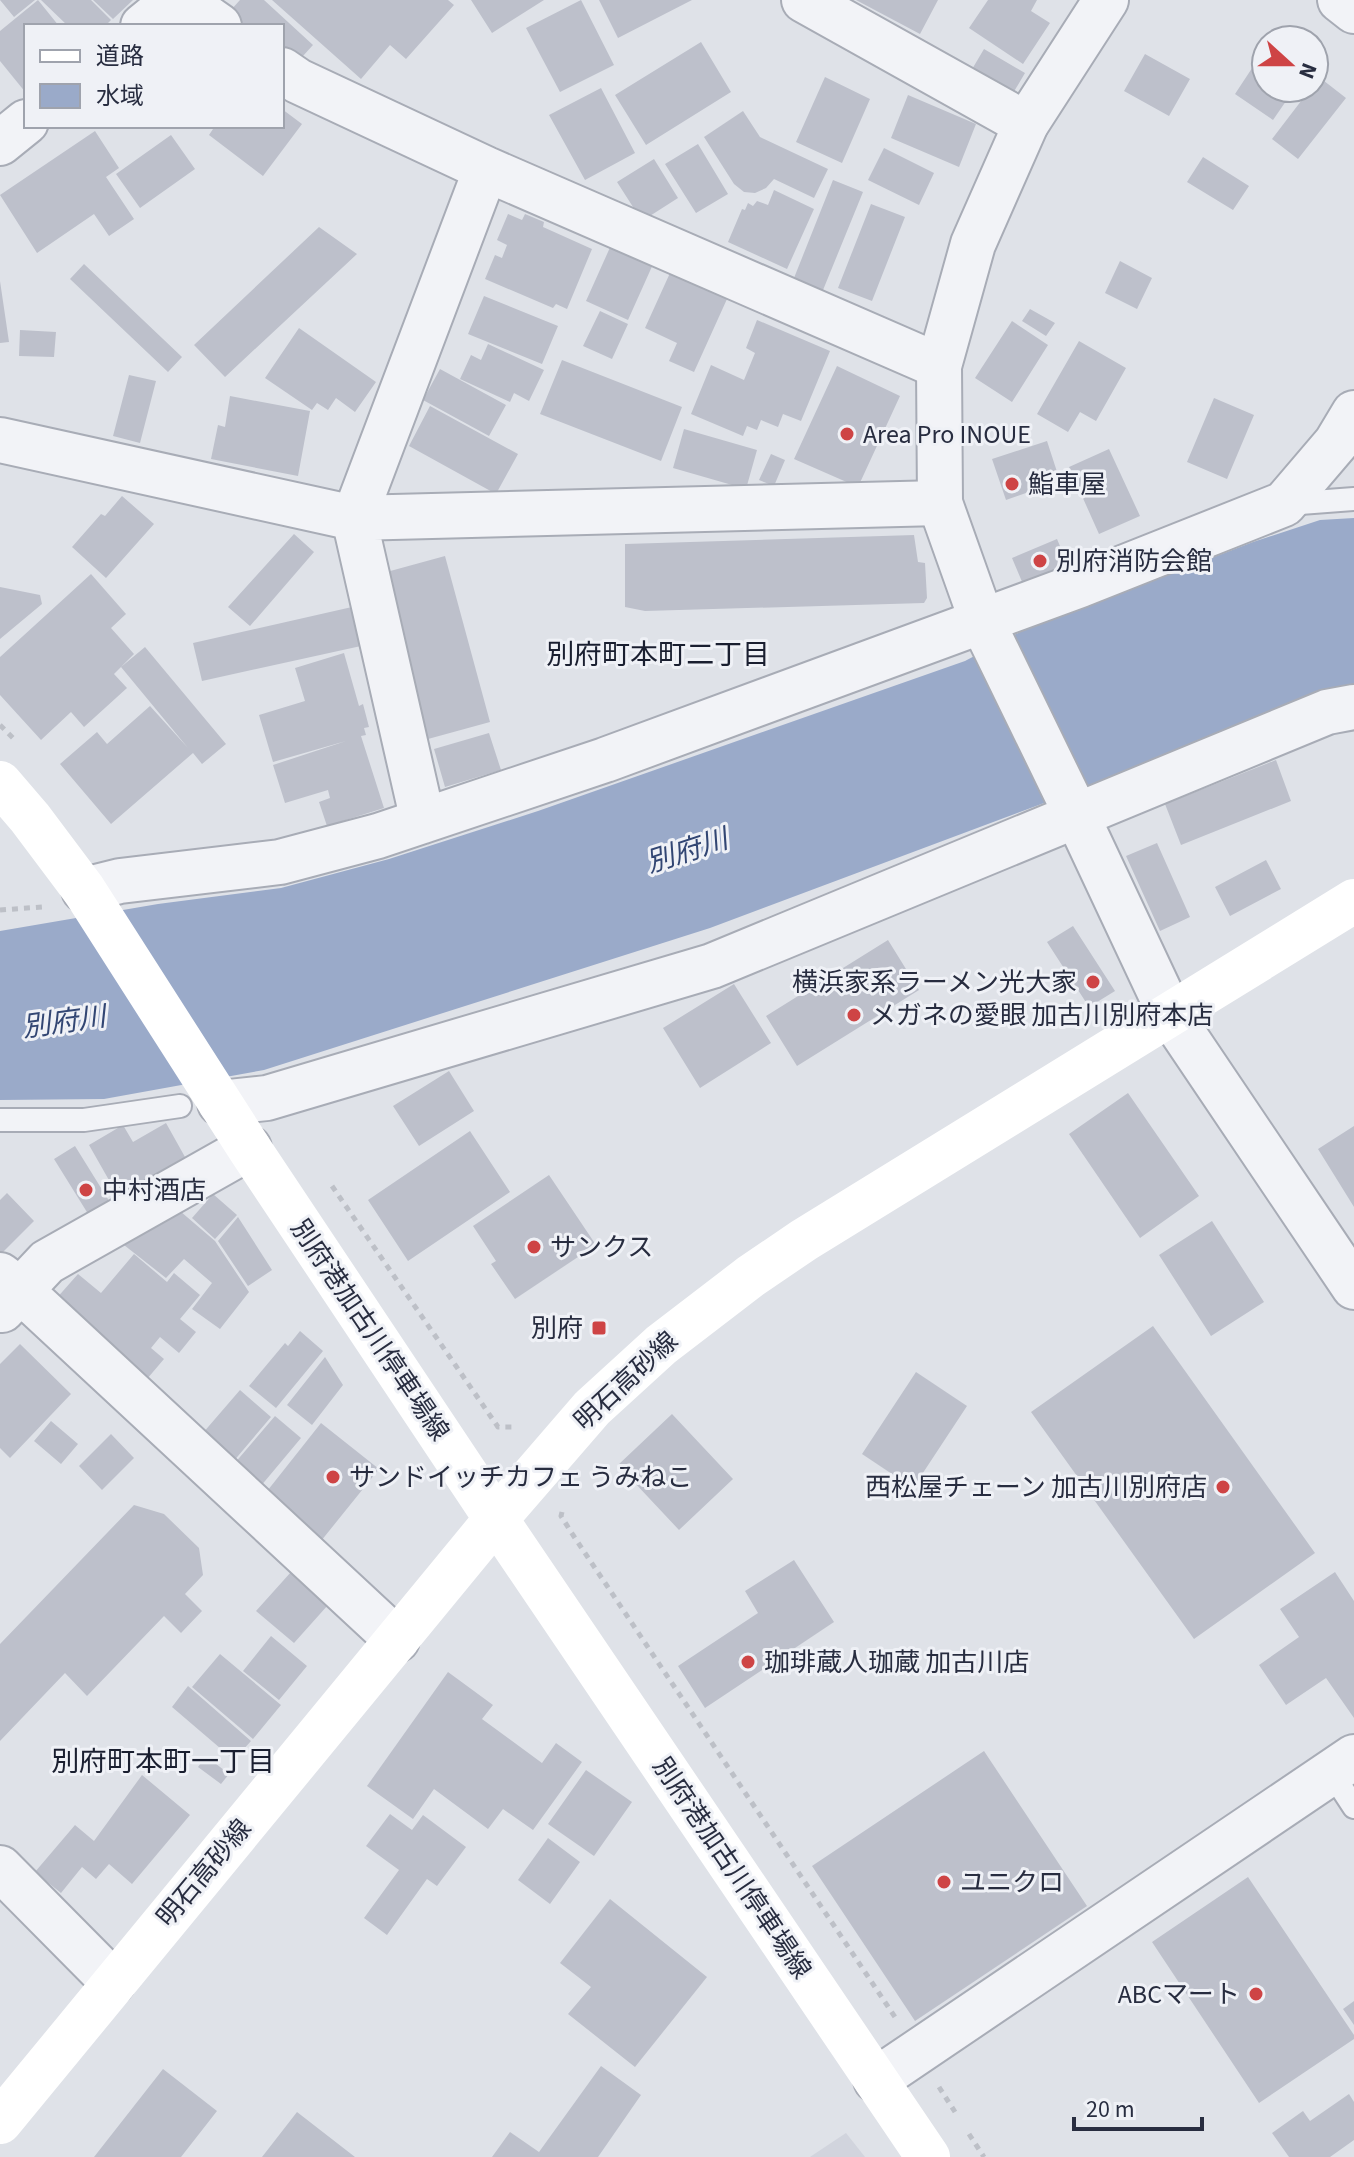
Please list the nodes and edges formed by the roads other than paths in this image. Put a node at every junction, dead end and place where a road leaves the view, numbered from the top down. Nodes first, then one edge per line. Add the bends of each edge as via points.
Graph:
1 (175, 0) edge
2 (182, 0) edge
3 (1106, 0) edge
4 (1340, 0) edge
5 (809, 1) edge
6 (1354, 11) edge
7 (145, 24) edge
8 (216, 24) edge
9 (284, 71) edge
10 (24, 124) edge
11 (1026, 124) junction
12 (0, 143) edge
13 (486, 169) junction
14 (939, 366) junction
15 (1354, 413) edge
16 (0, 440) edge
17 (1354, 499) edge
18 (940, 503) junction
19 (1284, 504) junction
20 (354, 518) junction
21 (982, 621) junction
22 (1354, 707) edge
23 (0, 783) edge
24 (1077, 816) junction
25 (423, 821) junction
26 (84, 890) junction
27 (1354, 901) edge
28 (1170, 1014) junction
29 (200, 1104) junction
30 (0, 1120) edge
31 (249, 1148) junction
32 (1354, 1287) edge
33 (7, 1292) edge
34 (496, 1519) junction
35 (397, 1640) junction
36 (1346, 1779) edge
37 (0, 1868) edge
38 (113, 1982) junction
39 (876, 2080) junction
40 (0, 2122) edge
41 (928, 2157) edge

1 - 7 street
2 - 8 street
3 - 11 street
4 - 6 street
5 - 11 street
9 - 13 street
10 - 12 street
11 - 14 street via 973,244
13 - 14 street
13 - 20 street
14 - 18 street
15 - 19 street via 1336,443
16 - 20 street
17 - 19 lane
18 - 20 street
18 - 21 street
19 - 21 street
20 - 25 street
21 - 24 street
21 - 25 street
22 - 24 street via 1327,712
23 - 26 main road, 別府港加古川停車場線
24 - 28 street
24 - 29 street via 712,966 267,1098
25 - 26 street via 280,862
26 - 29 main road, 別府港加古川停車場線
27 - 28 main road, 明石高砂線
28 - 32 street
28 - 34 main road, 明石高砂線 via 751,1276 661,1345 592,1408
29 - 30 lane via 84,1120
29 - 31 main road, 別府港加古川停車場線
31 - 33 street via 47,1262
31 - 34 main road, 別府港加古川停車場線
33 - 35 street
34 - 35 main road, 明石高砂線
34 - 39 main road, 別府港加古川停車場線
35 - 38 main road, 明石高砂線
36 - 39 street
37 - 38 street
38 - 40 main road, 明石高砂線
39 - 41 main road, 別府港加古川停車場線

